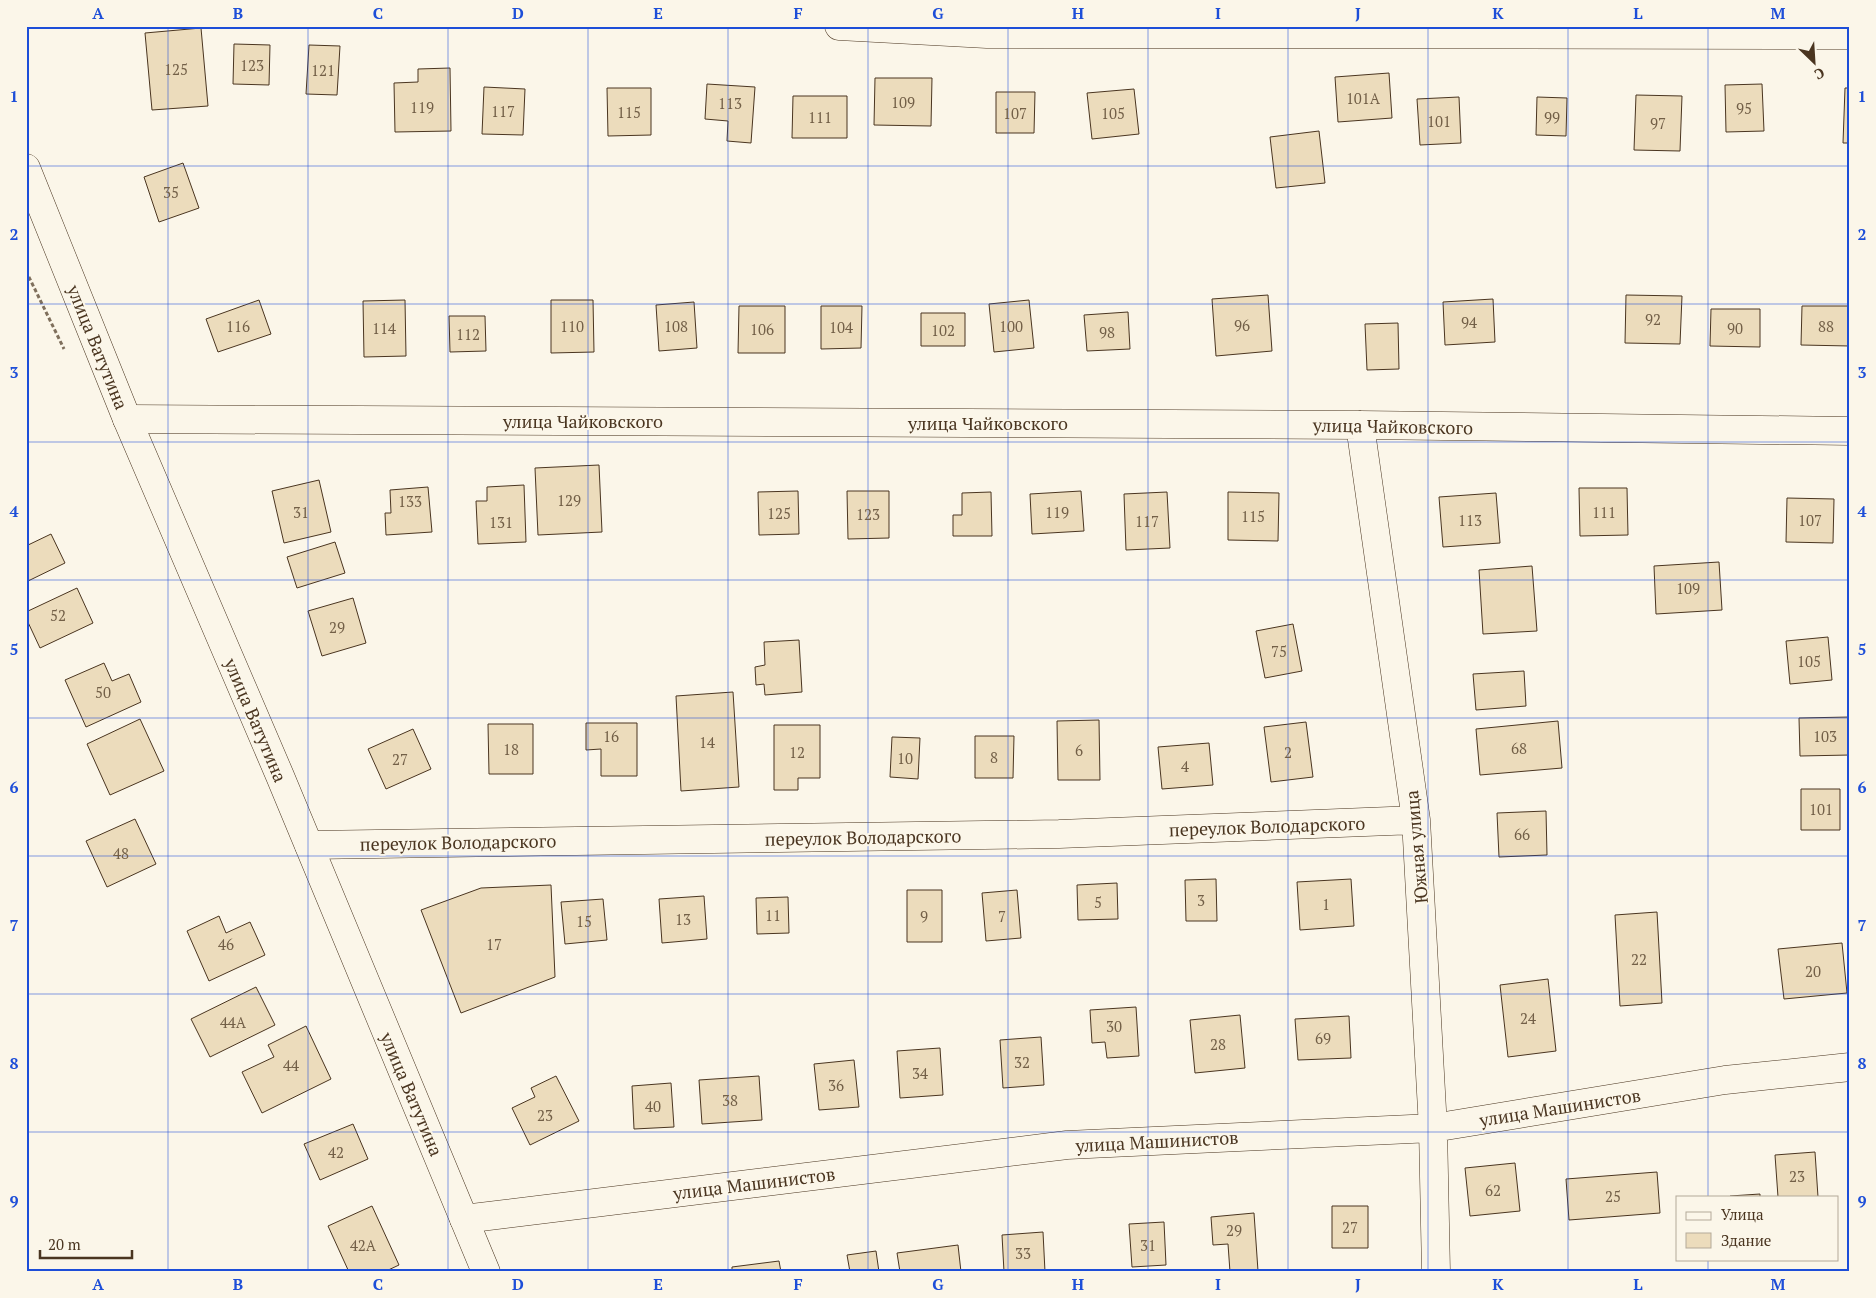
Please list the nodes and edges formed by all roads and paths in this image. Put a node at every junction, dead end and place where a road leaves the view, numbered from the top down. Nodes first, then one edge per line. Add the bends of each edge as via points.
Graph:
1 (840, 26) edge
2 (1850, 34) edge
3 (26, 168) edge
4 (127, 419) junction
5 (1360, 425) junction
6 (1850, 431) edge
7 (1416, 820) junction
8 (309, 844) junction
9 (1850, 1067) edge
10 (1433, 1128) junction
11 (464, 1219) junction
12 (486, 1272) edge
13 (1436, 1272) edge

1 - 2 street via 987,34
3 - 4 street, улица Ватутина
4 - 5 street, улица Чайковского
4 - 8 street, улица Ватутина
5 - 6 street, улица Чайковского
5 - 7 street, Южная улица
7 - 8 street, переулок Володарского via 1059,834
7 - 10 street, Южная улица
8 - 11 street, улица Ватутина
9 - 10 street, улица Машинистов via 1725,1080
10 - 11 street, улица Машинистов via 1067,1145
10 - 13 street, Южная улица
11 - 12 street, улица Ватутина

